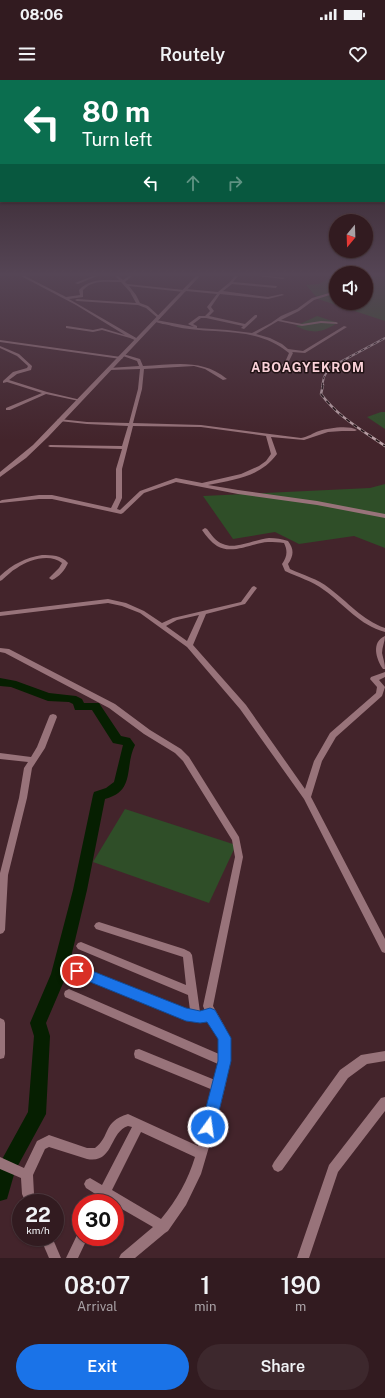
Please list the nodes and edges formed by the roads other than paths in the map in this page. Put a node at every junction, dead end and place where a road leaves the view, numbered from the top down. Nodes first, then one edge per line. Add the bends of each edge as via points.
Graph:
1 (109, 331) edge
2 (122, 331) edge
3 (145, 331) edge
4 (216, 331) edge
5 (258, 331) edge
6 (338, 331) edge
7 (242, 333) joint
8 (251, 335) junction
9 (135, 339) junction
10 (0, 341) edge
11 (22, 344) junction
12 (0, 347) edge
13 (6, 350) junction
14 (289, 350) junction
15 (122, 356) junction
16 (142, 368) junction
17 (281, 368) dead end
18 (109, 369) junction
19 (225, 379) dead end
20 (46, 393) junction
21 (79, 400) junction
22 (8, 409) dead end
23 (60, 420) junction
24 (130, 424) junction
25 (355, 430) dead end
26 (268, 435) junction
27 (50, 446) dead end
28 (124, 448) junction
29 (0, 475) edge
30 (202, 484) junction
31 (1, 502) edge
32 (113, 511) junction
33 (385, 516) edge
34 (205, 530) dead end
35 (52, 578) dead end
36 (0, 579) edge
37 (254, 588) dead end
38 (203, 613) junction
39 (0, 614) edge
40 (161, 626) junction
41 (385, 630) edge
42 (385, 638) edge
43 (189, 645) junction
44 (0, 650) edge
45 (385, 667) edge
46 (385, 674) edge
47 (53, 717) dead end
48 (0, 756) edge
49 (31, 760) junction
50 (306, 797) junction
51 (99, 926) dead end
52 (0, 930) edge
53 (80, 946) dead end
54 (385, 949) edge
55 (77, 971) dead end
56 (192, 992) junction
57 (70, 994) dead end
58 (210, 1015) junction
59 (196, 1017) junction
60 (0, 1023) edge
61 (0, 1054) edge
62 (139, 1054) dead end
63 (385, 1056) edge
64 (224, 1061) junction
65 (219, 1087) junction
66 (385, 1102) edge
67 (139, 1125) junction
68 (202, 1154) junction
69 (0, 1163) edge
70 (278, 1166) dead end
71 (27, 1175) junction
72 (90, 1184) dead end
73 (28, 1194) edge
74 (98, 1194) edge
75 (103, 1194) edge
76 (124, 1209) edge
77 (164, 1227) junction
78 (50, 1246) edge
79 (78, 1246) edge
80 (55, 1258) edge
81 (72, 1258) edge
82 (125, 1258) edge
83 (303, 1258) edge

1 - 9 street
2 - 9 street
3 - 9 street
4 - 7 street
5 - 8 street
6 - 14 street via 304,352
7 - 8 street
8 - 14 street via 270,339
9 - 15 street
10 - 11 street
11 - 13 street
11 - 15 street
12 - 13 street
13 - 20 street via 18,355 30,366 29,370 15,373 6,382
14 - 17 street via 291,353 288,360
15 - 16 street via 139,360
15 - 18 street
16 - 18 street
16 - 19 street via 194,365 206,368
16 - 24 street via 140,389
18 - 21 street
20 - 21 street
20 - 22 street
21 - 23 street
23 - 24 street
23 - 29 street via 22,460
24 - 26 street via 200,426
24 - 28 street
25 - 26 street via 327,431 307,439
26 - 30 street via 274,454 268,463 247,474
27 - 28 street via 103,445
28 - 32 street via 119,498
30 - 32 street via 176,480 166,482 137,495 123,511
30 - 33 street
31 - 32 street via 52,497
34 - 41 street via 216,543 227,547 270,539 286,542 291,549 290,557 285,564 287,570 326,588 357,616
35 - 36 street via 65,563 54,557 44,557 18,564
37 - 38 street via 243,603
38 - 40 street via 175,619
38 - 43 street
39 - 40 street via 108,601 124,604 142,612
40 - 43 street
42 - 45 street via 379,645 378,653
43 - 50 street via 243,707
44 - 58 street via 7,651 112,706 178,751 186,759 236,839 239,857 208,1006
46 - 50 street via 374,679 380,687 379,694 334,735 318,761
47 - 49 street via 41,748
48 - 49 street
49 - 52 street via 4,875
50 - 54 street
51 - 56 street via 184,952 187,956
53 - 56 street
55 - 59 street
56 - 59 street
57 - 64 street
58 - 59 street
58 - 64 street via 224,1038
60 - 61 street
62 - 65 street
63 - 70 street via 365,1059 344,1074
64 - 65 street
65 - 68 street
66 - 83 street via 333,1169
67 - 68 street
67 - 71 street via 128,1120 116,1124 98,1153 90,1154 49,1141 41,1146
67 - 75 street
68 - 77 street via 197,1171 177,1210
69 - 71 street
71 - 73 street
72 - 74 street
76 - 77 street
77 - 82 street
78 - 80 street
79 - 81 street

